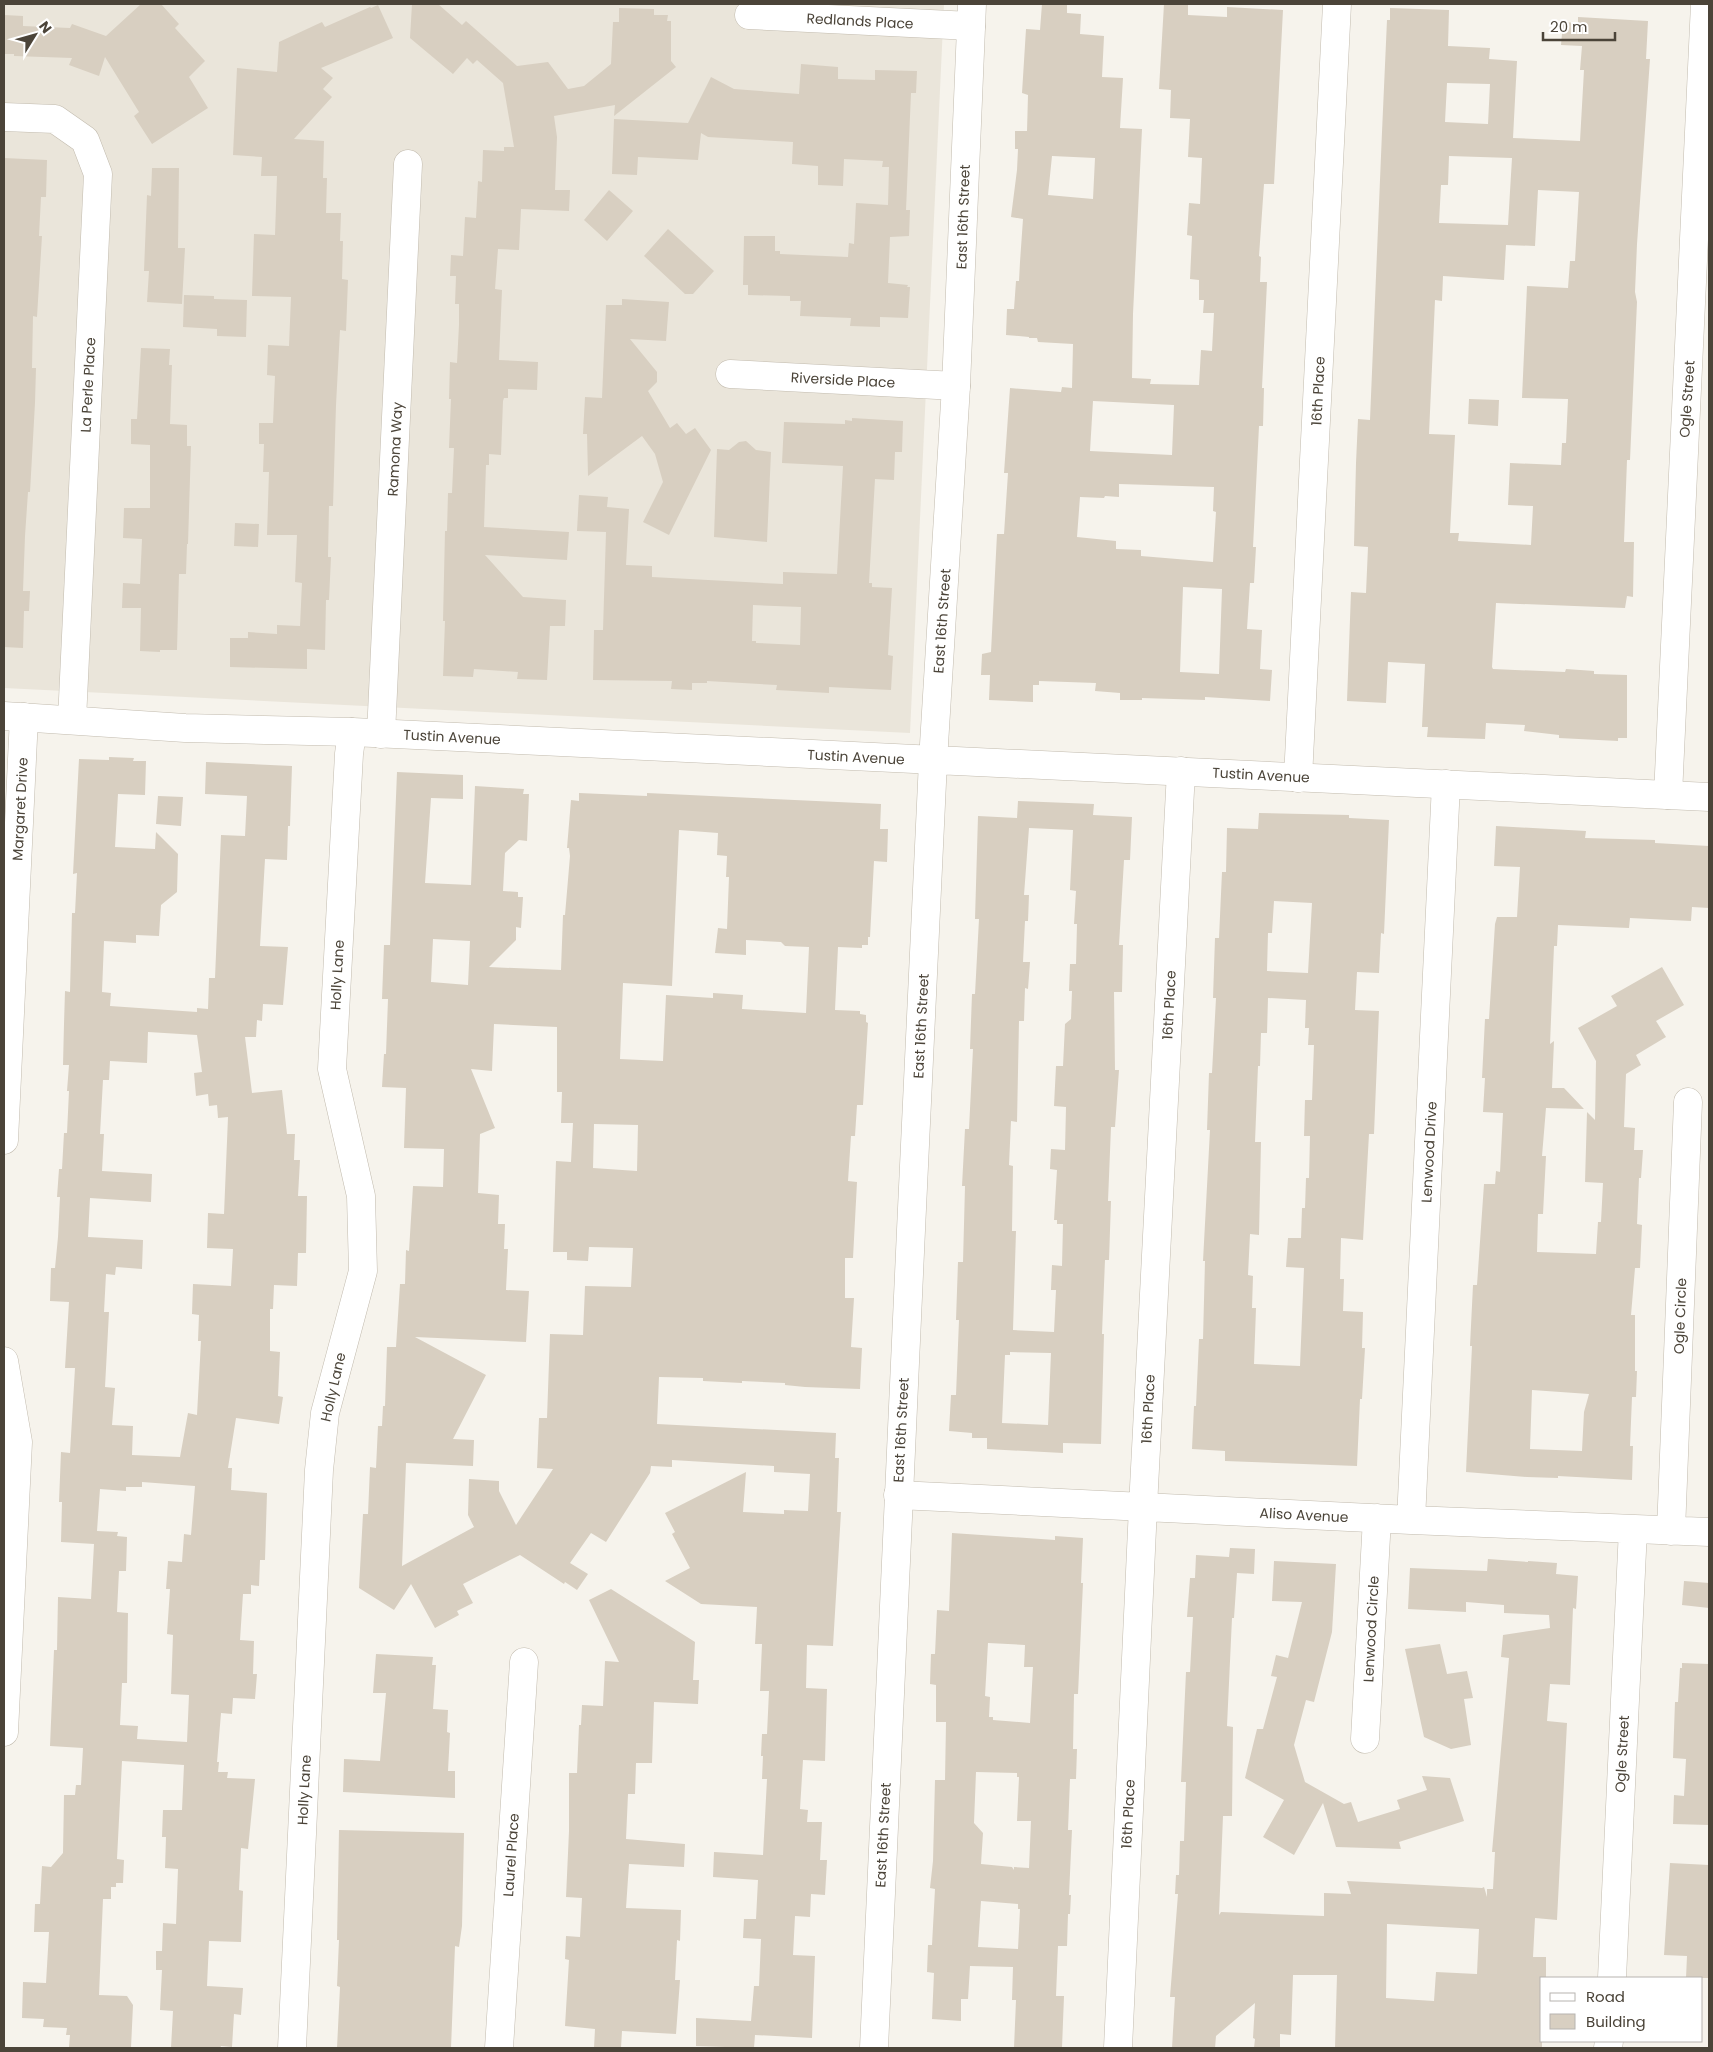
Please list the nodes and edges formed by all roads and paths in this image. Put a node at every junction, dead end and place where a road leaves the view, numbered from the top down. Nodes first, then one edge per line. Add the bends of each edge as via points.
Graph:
1 (1337, 4) edge
2 (1705, 4) edge
3 (749, 15) dead end
4 (972, 15) edge
5 (4, 117) edge
6 (408, 164) dead end
7 (730, 374) dead end
8 (956, 386) junction
9 (14, 717) edge
10 (72, 720) junction
11 (352, 732) junction
12 (381, 734) junction
13 (933, 761) junction
14 (1181, 771) junction
15 (1298, 778) junction
16 (1446, 784) junction
17 (1668, 795) junction
18 (1709, 797) edge
19 (1688, 1102) dead end
20 (4, 1140) edge
21 (4, 1361) edge
22 (898, 1495) junction
23 (1143, 1507) junction
24 (1377, 1518) junction
25 (1411, 1520) junction
26 (1633, 1529) junction
27 (1671, 1531) junction
28 (1709, 1532) edge
29 (524, 1662) dead end
30 (4, 1732) edge
31 (1365, 1739) dead end
32 (1612, 1977) edge
33 (292, 2048) edge
34 (499, 2048) edge
35 (874, 2048) edge
36 (1118, 2048) edge

1 - 15 street, 16th Place
2 - 17 street, Ogle Street
3 - 4 street, Redlands Place
4 - 8 street, East 16th Street
5 - 10 street, La Perle Place via 55,119 86,140 98,174
6 - 12 street, Ramona Way
7 - 8 street, Riverside Place
8 - 13 street, East 16th Street
9 - 10 street, Tustin Avenue
9 - 20 street, Margaret Drive
10 - 11 street, Tustin Avenue via 185,728
11 - 12 street, Tustin Avenue
11 - 33 street, Holly Lane via 332,1069 362,1196 363,1271 325,1413 319,1470
12 - 13 street, Tustin Avenue
13 - 14 street, Tustin Avenue
13 - 22 street, East 16th Street
14 - 15 street, Tustin Avenue
14 - 23 street, 16th Place
15 - 16 street, Tustin Avenue
16 - 17 street, Tustin Avenue
16 - 25 street, Lenwood Drive
17 - 18 street, Tustin Avenue
19 - 27 street, Ogle Circle
21 - 30 street via 18,1442
22 - 23 street, Aliso Avenue
22 - 35 street, East 16th Street
23 - 24 street, Aliso Avenue
23 - 36 street, 16th Place
24 - 25 street, Aliso Avenue
24 - 31 street, Lenwood Circle
25 - 26 street, Aliso Avenue
26 - 27 street, Aliso Avenue
26 - 32 street, Ogle Street
27 - 28 street, Aliso Avenue
29 - 34 street, Laurel Place

